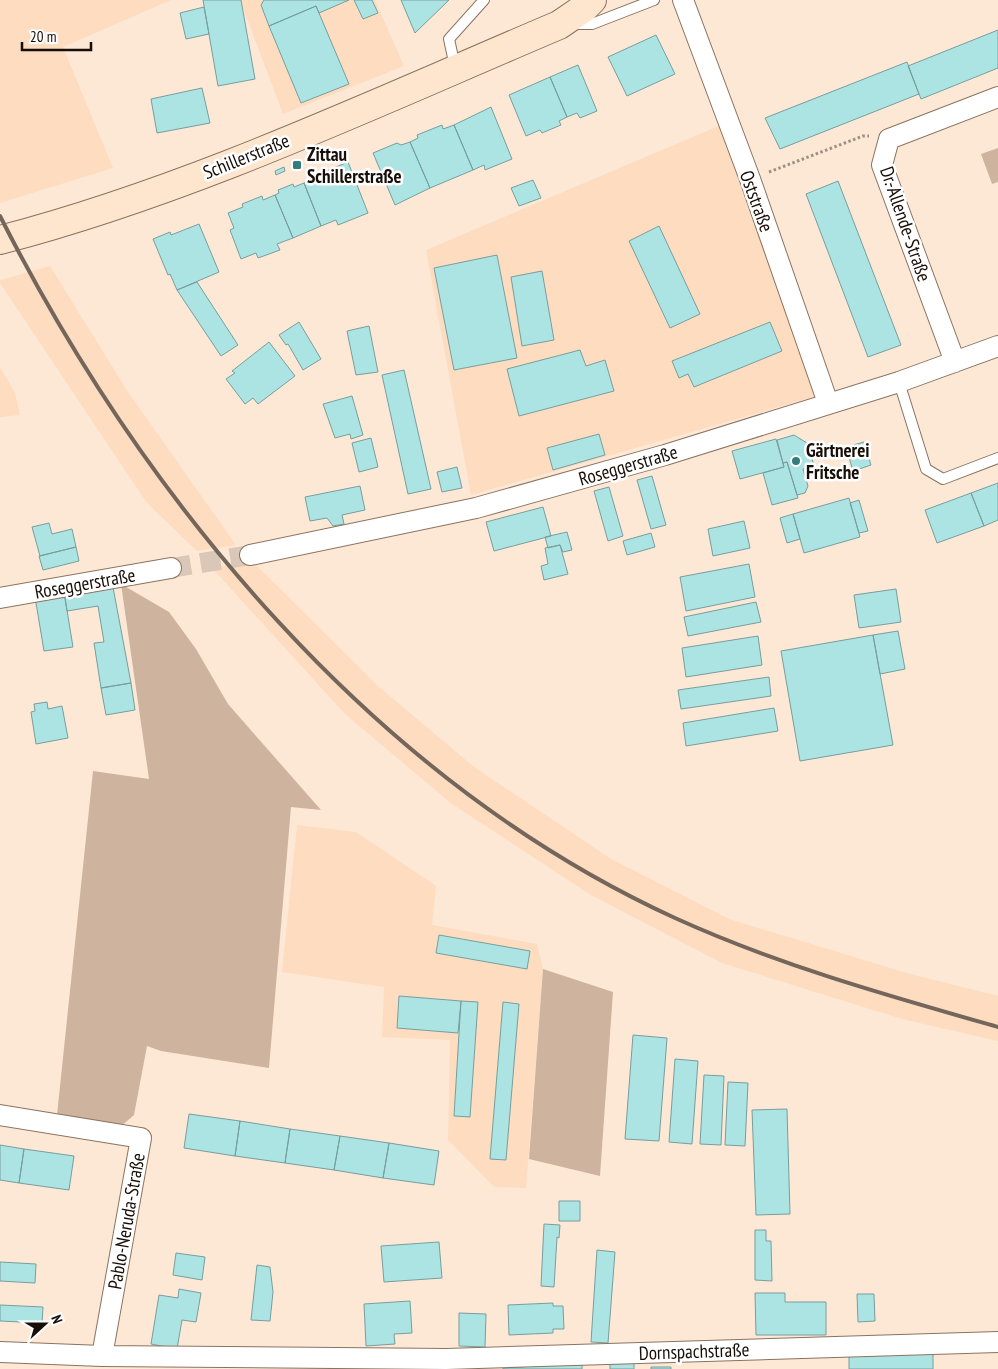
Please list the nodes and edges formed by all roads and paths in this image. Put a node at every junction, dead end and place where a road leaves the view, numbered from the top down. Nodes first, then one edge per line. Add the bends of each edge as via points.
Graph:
1 (484, 0) edge
2 (592, 0) edge
3 (654, 0) edge
4 (682, 0) edge
5 (559, 25) junction
6 (456, 69) junction
7 (998, 97) edge
8 (889, 139) junction
9 (788, 164) dead end
10 (0, 240) edge
11 (998, 346) edge
12 (955, 362) junction
13 (898, 382) junction
14 (828, 403) junction
15 (998, 458) edge
16 (250, 555) tunnel mouth
17 (171, 568) tunnel mouth
18 (0, 598) edge
19 (0, 1115) edge
20 (998, 1342) edge
21 (0, 1352) edge
22 (102, 1356) junction

1 - 6 lane via 449,39
2 - 5 main road, Schillerstraße
3 - 5 lane via 592,24
4 - 14 street, Oststraße via 750,180
5 - 6 main road, Schillerstraße
6 - 10 main road, Schillerstraße via 218,168 69,222
7 - 8 street, Dr.-Allende-Straße
8 - 9 path via 863,136
8 - 12 street, Dr.-Allende-Straße via 882,165
11 - 12 street, Roseggerstraße
12 - 13 street, Roseggerstraße
13 - 14 street, Roseggerstraße
13 - 15 lane via 926,469 943,479
14 - 16 street, Roseggerstraße via 665,455 476,508
17 - 18 street, Roseggerstraße
19 - 22 street, Pablo-Neruda-Straße via 140,1138
20 - 22 street, Dornspachstraße via 446,1359
21 - 22 street, Dornspachstraße

